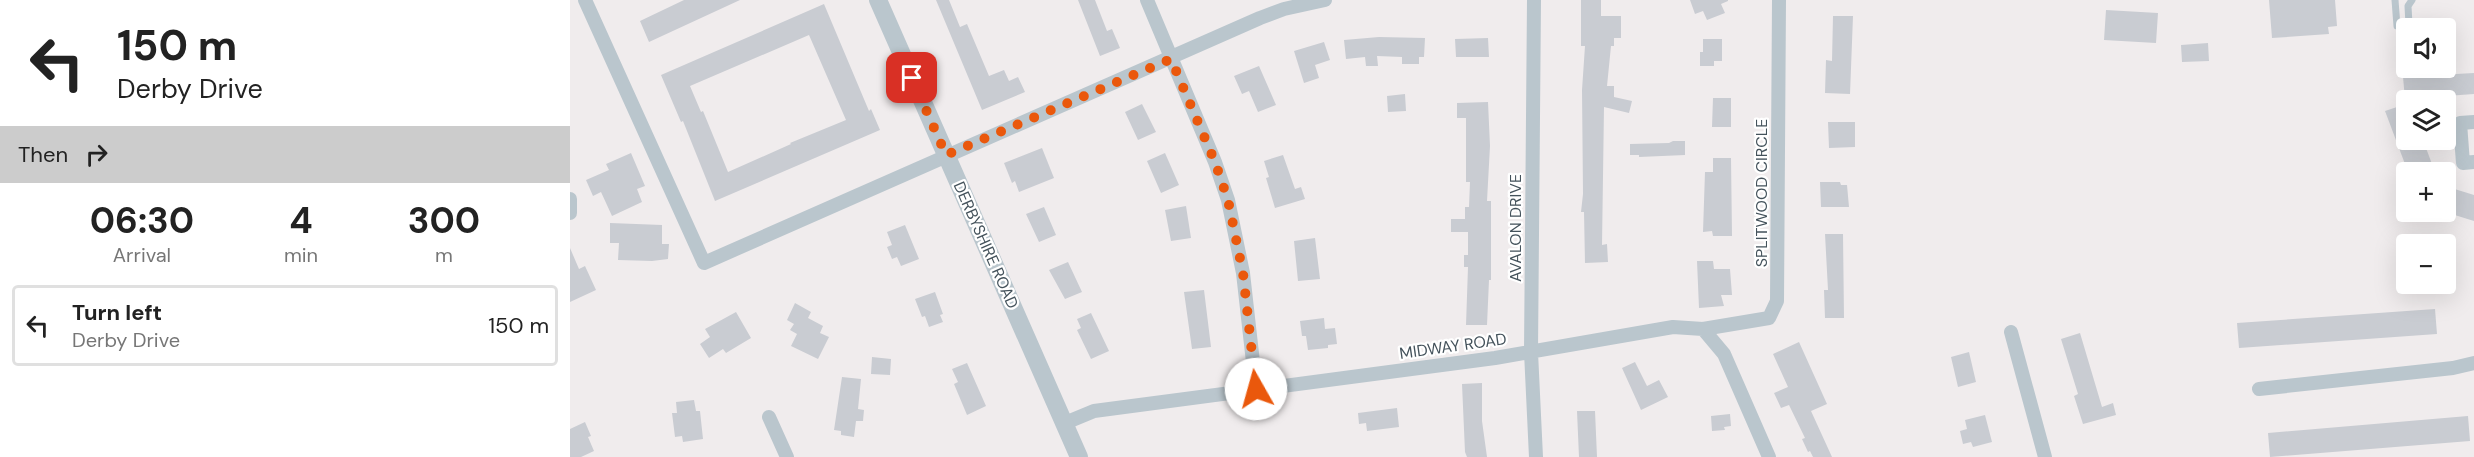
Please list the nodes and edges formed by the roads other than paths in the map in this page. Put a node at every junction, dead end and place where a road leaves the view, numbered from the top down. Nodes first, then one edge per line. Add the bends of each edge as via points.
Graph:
1 (585, 0) edge
2 (878, 0) edge
3 (1147, 0) edge
4 (1325, 0) edge
5 (1534, 0) edge
6 (1779, 0) edge
7 (2395, 0) edge
8 (2412, 0) edge
9 (1171, 59) junction
10 (2474, 122) edge
11 (946, 155) junction
12 (2474, 162) edge
13 (570, 200) edge
14 (570, 213) edge
15 (1703, 329) junction
16 (2011, 332) dead end
17 (1531, 352) junction
18 (2474, 363) edge
19 (1256, 389) junction
20 (2259, 389) dead end
21 (769, 417) dead end
22 (1065, 423) junction
23 (787, 457) edge
24 (1079, 457) edge
25 (1536, 457) edge
26 (1769, 457) edge
27 (2045, 457) edge

1 - 11 street via 704,263
2 - 11 street, DERBYSHIRE ROAD
3 - 9 street
4 - 9 street via 1260,18
5 - 17 street, AVALON DRIVE
6 - 15 street, SPLITWOOD CIRCLE via 1777,301 1770,318
7 - 8 lane via 2397,26 2409,25 2408,6
9 - 11 street
9 - 19 street via 1228,200 1243,273
10 - 12 street via 2460,123 2463,163
11 - 22 street, DERBYSHIRE ROAD
13 - 14 street
15 - 17 street, MIDWAY ROAD via 1673,327
15 - 26 street via 1724,354
16 - 27 street
17 - 19 street, MIDWAY ROAD
17 - 25 street, AVALON DRIVE
18 - 20 street
19 - 22 street, MIDWAY ROAD via 1094,411
21 - 23 street
22 - 24 street, DERBYSHIRE ROAD

